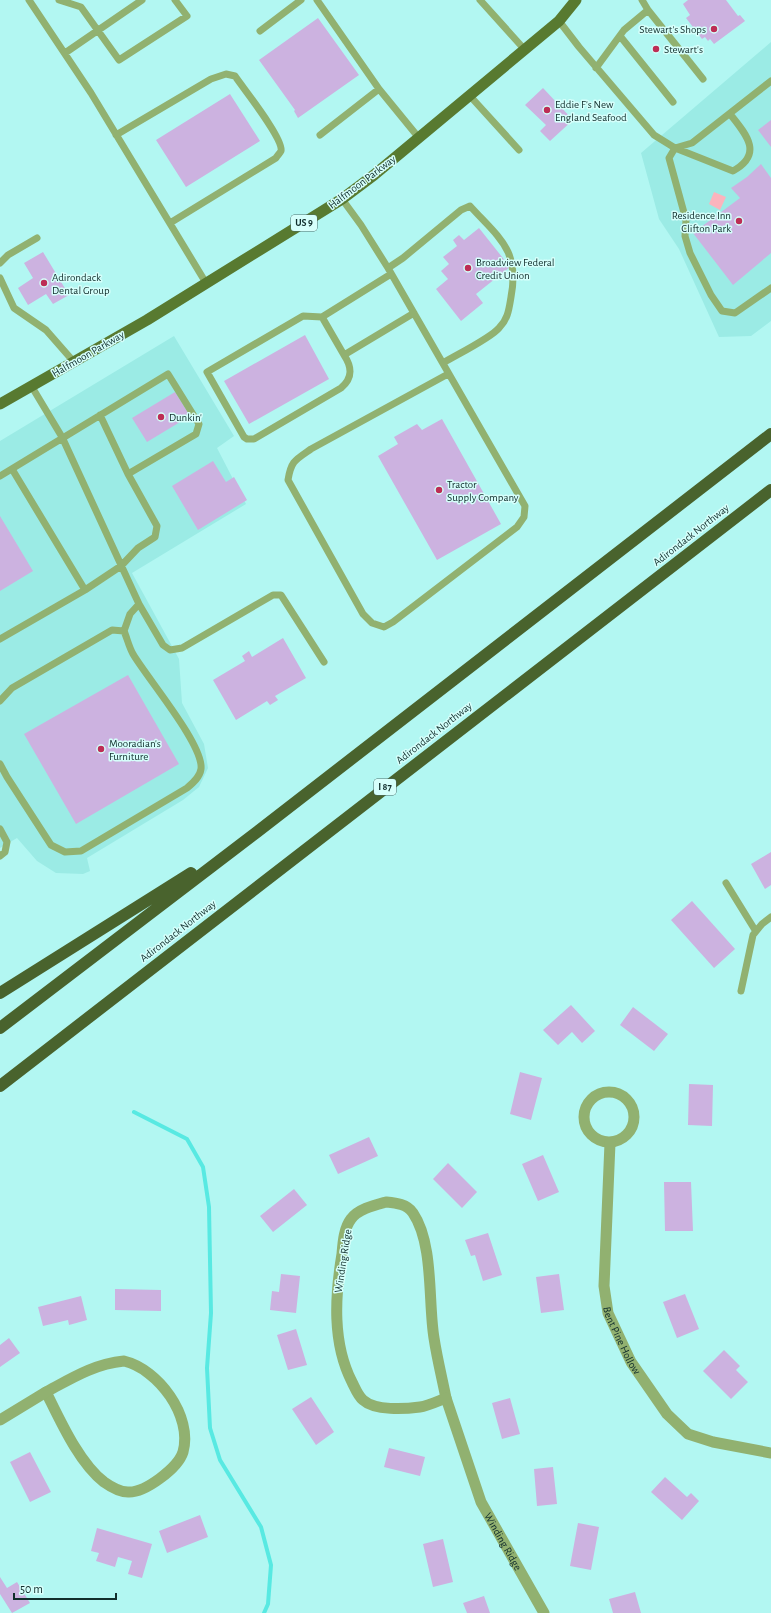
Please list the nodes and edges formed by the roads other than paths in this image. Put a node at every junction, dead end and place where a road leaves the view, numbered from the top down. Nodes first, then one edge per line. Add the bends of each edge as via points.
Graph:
1 (29, 0) edge
2 (59, 0) edge
3 (78, 0) edge
4 (142, 0) edge
5 (175, 0) edge
6 (301, 0) edge
7 (317, 0) edge
8 (480, 0) edge
9 (576, 0) edge
10 (642, 0) edge
11 (81, 7) junction
12 (648, 10) junction
13 (559, 21) junction
14 (98, 30) junction
15 (260, 31) dead end
16 (620, 36) junction
17 (524, 50) junction
18 (65, 53) junction
19 (596, 68) junction
20 (703, 79) dead end
21 (771, 82) edge
22 (379, 89) junction
23 (470, 96) junction
24 (673, 102) dead end
25 (730, 114) junction
26 (116, 135) junction
27 (320, 135) dead end
28 (419, 138) junction
29 (675, 148) junction
30 (519, 150) dead end
31 (342, 199) junction
32 (170, 222) junction
33 (37, 238) dead end
34 (0, 263) edge
35 (390, 271) junction
36 (0, 278) edge
37 (206, 283) junction
38 (771, 288) edge
39 (414, 314) junction
40 (322, 317) junction
41 (344, 355) junction
42 (74, 362) junction
43 (443, 363) junction
44 (448, 374) junction
45 (32, 387) junction
46 (0, 404) edge
47 (100, 415) junction
48 (771, 434) edge
49 (62, 437) junction
50 (12, 468) junction
51 (128, 474) junction
52 (0, 476) edge
53 (771, 490) edge
54 (121, 566) junction
55 (85, 590) junction
56 (139, 604) junction
57 (124, 631) junction
58 (0, 639) edge
59 (324, 662) dead end
60 (0, 701) edge
61 (0, 764) edge
62 (0, 829) edge
63 (257, 832) junction
64 (0, 856) edge
65 (726, 883) dead end
66 (771, 917) edge
67 (755, 930) junction
68 (742, 991) dead end
69 (0, 994) edge
70 (0, 1028) edge
71 (0, 1086) edge
72 (610, 1143) junction
73 (46, 1392) junction
74 (446, 1398) junction
75 (0, 1420) edge
76 (771, 1453) edge
77 (544, 1613) edge

1 - 18 lane
2 - 11 lane
3 - 11 lane
4 - 14 lane
5 - 14 lane via 187,16 118,60
6 - 15 lane
7 - 22 lane
8 - 17 lane
9 - 13 main road, Halfmoon Parkway / US 9
10 - 12 lane
11 - 14 lane
12 - 16 lane
12 - 20 lane
13 - 17 main road, Halfmoon Parkway / US 9
13 - 19 lane
14 - 18 lane
16 - 19 lane
16 - 24 lane
17 - 23 main road, Halfmoon Parkway / US 9
18 - 26 lane
19 - 29 lane via 654,135
21 - 25 lane
22 - 27 lane
22 - 28 lane
23 - 28 main road, Halfmoon Parkway / US 9
23 - 30 lane
25 - 29 lane via 692,143
25 - 29 lane via 750,141 750,154 744,165 733,171
26 - 32 lane
26 - 32 lane via 211,78 226,74 235,76 280,142 281,151 276,158
28 - 31 main road, Halfmoon Parkway / US 9
29 - 38 lane via 668,158 686,220 684,236 690,253 722,311 735,314
31 - 35 lane
31 - 37 main road, Halfmoon Parkway / US 9
32 - 37 lane
33 - 34 lane via 8,255
35 - 39 lane
35 - 40 lane
35 - 43 lane via 460,210 470,206 502,242 512,260 514,270 507,318 498,329
36 - 42 lane via 14,308 46,330
37 - 42 main road, Halfmoon Parkway / US 9
39 - 41 lane
39 - 43 lane
40 - 41 lane
40 - 41 lane via 303,316 207,372 244,436 251,440 345,385 351,368
42 - 45 main road, Halfmoon Parkway / US 9
43 - 44 lane
44 - 44 lane via 525,506 524,517 517,528 384,627 372,623 363,614 288,480 290,466 311,449
45 - 46 main road, Halfmoon Parkway / US 9
45 - 49 lane
47 - 49 lane
47 - 51 lane
47 - 51 lane via 168,374 199,424 196,434
48 - 63 highway
49 - 50 lane
49 - 54 lane
50 - 52 lane
50 - 55 lane
51 - 54 lane via 157,526 154,537 138,548
53 - 71 highway, Adirondack Northway / I 87
54 - 55 lane
54 - 56 lane
55 - 58 lane
56 - 57 lane via 130,614
56 - 59 lane via 163,645 170,650 182,648 273,595 281,596
57 - 60 lane via 112,630 12,688
57 - 61 lane via 132,653 200,756 201,769 197,779 187,788 81,851 65,852 51,845
62 - 64 lane via 7,842 6,852
63 - 69 highway
63 - 70 highway
65 - 67 lane
66 - 67 lane
67 - 68 lane
72 - 72 street via 624,1138 630,1132 635,1118 631,1104 620,1094 612,1092 596,1095 590,1101 584,1116 589,1132 602,1142
72 - 76 street, Bent Pine Hollow via 604,1286 608,1313 631,1362 667,1414 688,1434 713,1442
73 - 73 street via 80,1456 102,1480 116,1489 137,1491 156,1481 177,1464 183,1453 185,1436 177,1408 152,1374 135,1364 124,1361 99,1365
73 - 75 street
74 - 74 street, Winding Ridge via 433,1338 422,1230 412,1212 402,1204 386,1202 369,1207 351,1218 345,1231 338,1276 336,1312 339,1343 346,1370 363,1400 370,1404 390,1408 421,1407
74 - 77 street, Winding Ridge via 481,1502

